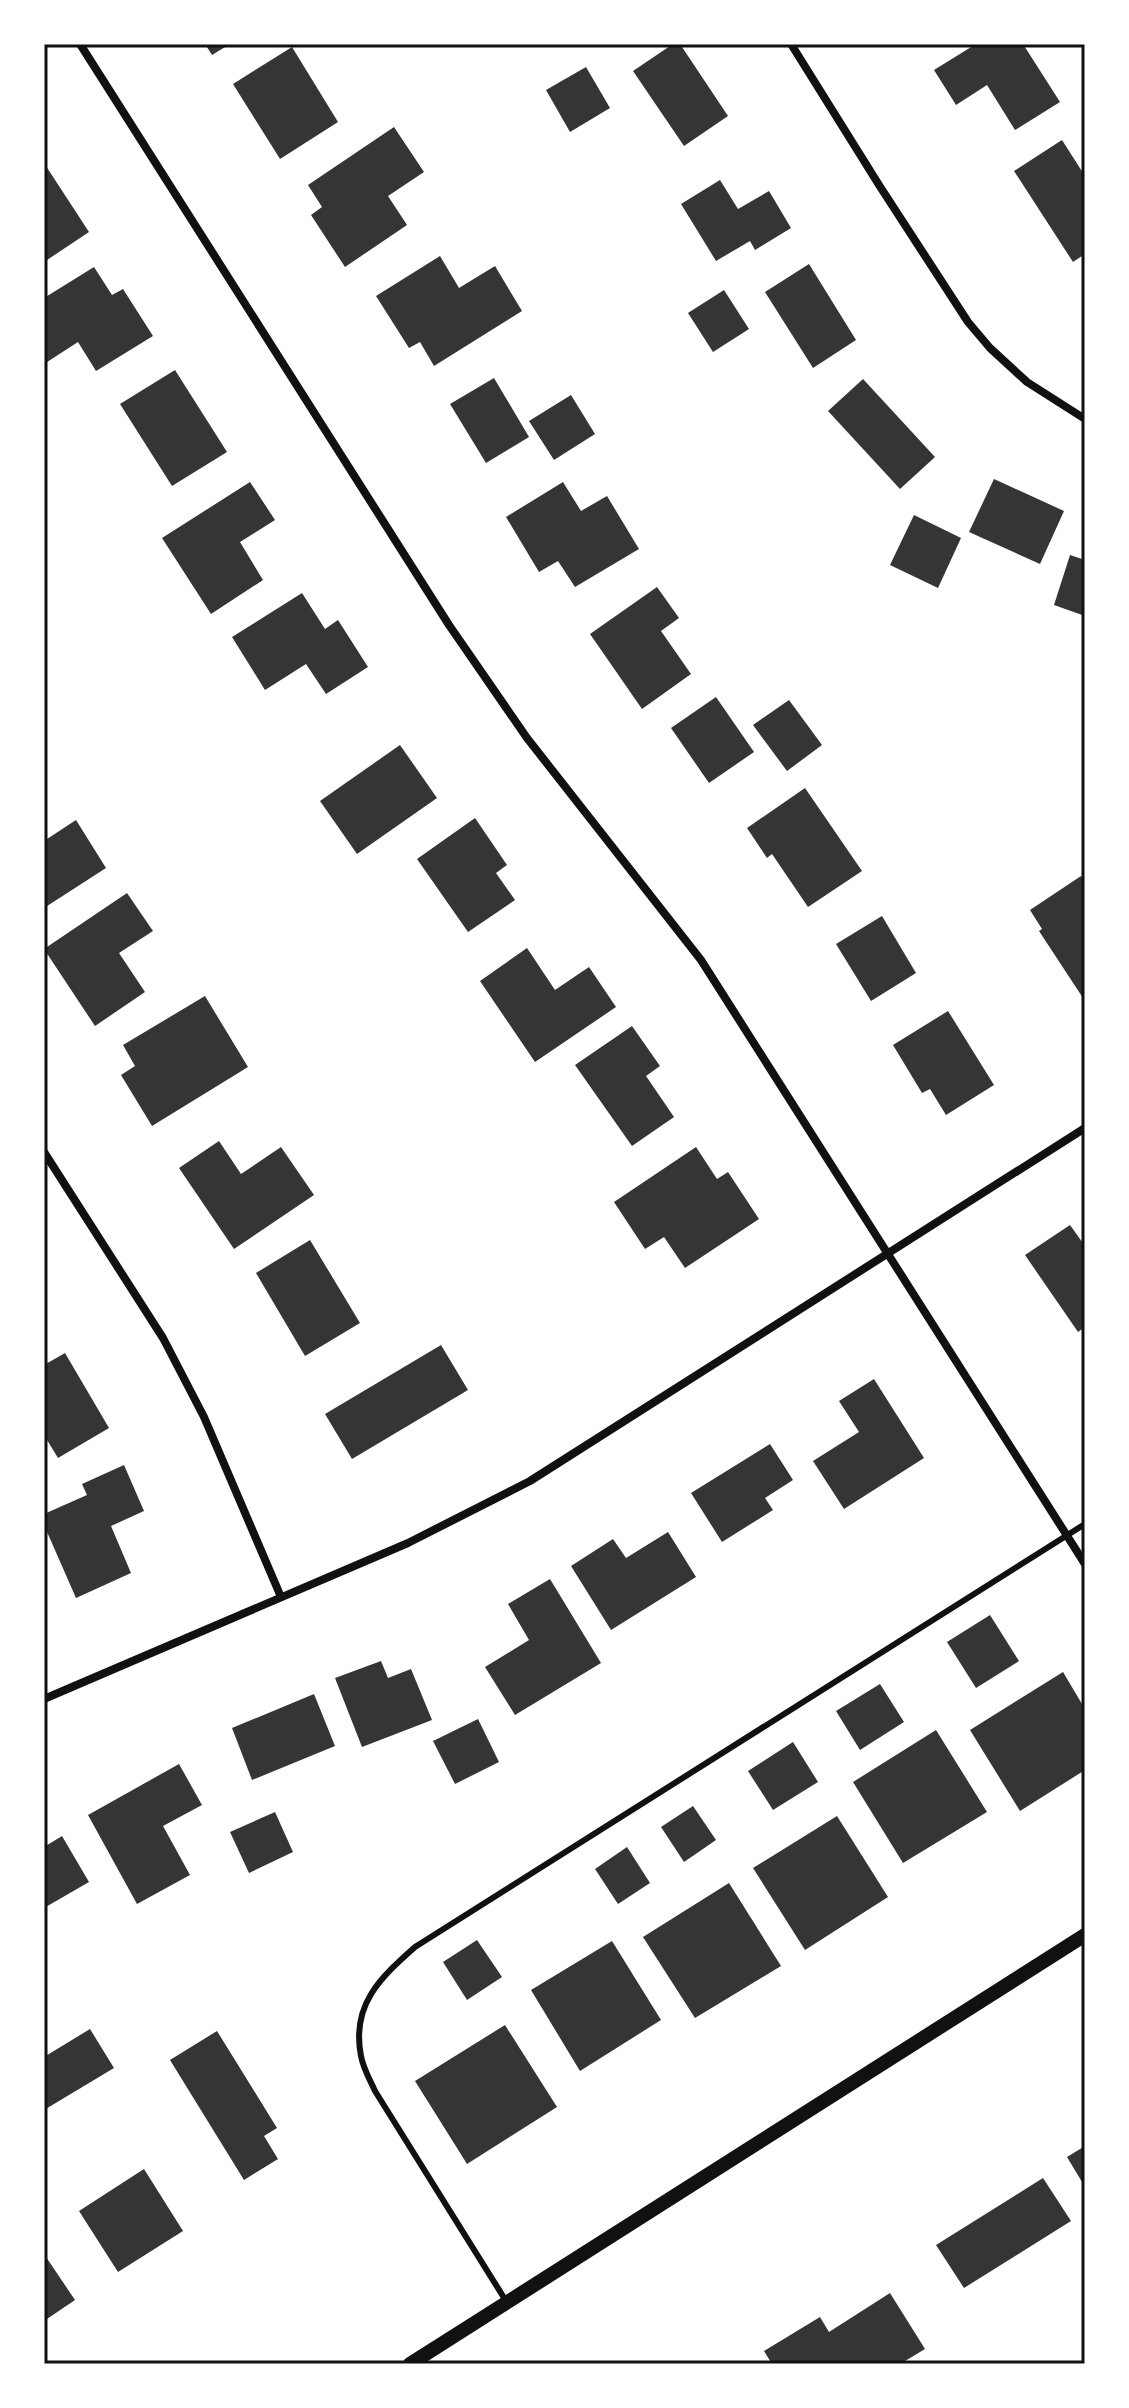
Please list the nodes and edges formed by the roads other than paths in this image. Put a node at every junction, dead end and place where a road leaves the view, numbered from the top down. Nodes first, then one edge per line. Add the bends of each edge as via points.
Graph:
1 (80, 44) edge
2 (791, 44) edge
3 (1085, 419) edge
4 (1085, 1128) edge
5 (44, 1152) edge
6 (887, 1254) junction
7 (1085, 1524) edge
8 (1066, 1534) junction
9 (1085, 1564) edge
10 (281, 1597) junction
11 (44, 1699) edge
12 (1085, 1935) edge
13 (507, 2302) junction
14 (410, 2364) edge

1 - 6 street via 449,625 527,738 701,960
2 - 3 street via 968,322 1027,382
4 - 6 street
5 - 10 street via 163,1338 204,1417
6 - 8 street
6 - 10 street via 530,1481 408,1543
7 - 8 lane
8 - 9 street
8 - 13 lane via 415,1947 385,1974 358,2026 361,2058 375,2091
10 - 11 street
12 - 13 street
13 - 14 street

